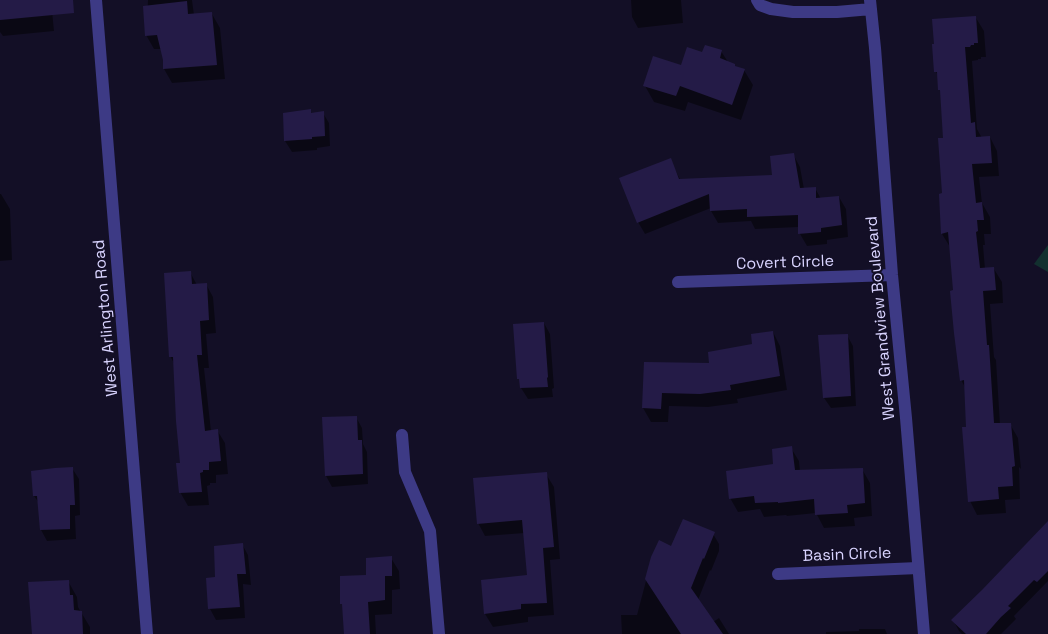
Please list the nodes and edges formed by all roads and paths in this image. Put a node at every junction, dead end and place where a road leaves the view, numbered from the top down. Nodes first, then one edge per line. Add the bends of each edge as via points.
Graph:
1 (96, 0) edge
2 (757, 0) edge
3 (871, 4) edge
4 (892, 275) junction
5 (678, 282) dead end
6 (402, 435) dead end
7 (918, 568) junction
8 (778, 574) dead end
9 (147, 634) edge
10 (439, 634) edge
11 (924, 634) edge

1 - 9 street, West Arlington Road
2 - 3 street via 770,10 793,12 837,12
3 - 4 street, West Grandview Boulevard
4 - 5 street, Covert Circle
4 - 7 street, West Grandview Boulevard
6 - 10 street via 405,472 430,531
7 - 8 street, Basin Circle
7 - 11 street, West Grandview Boulevard

